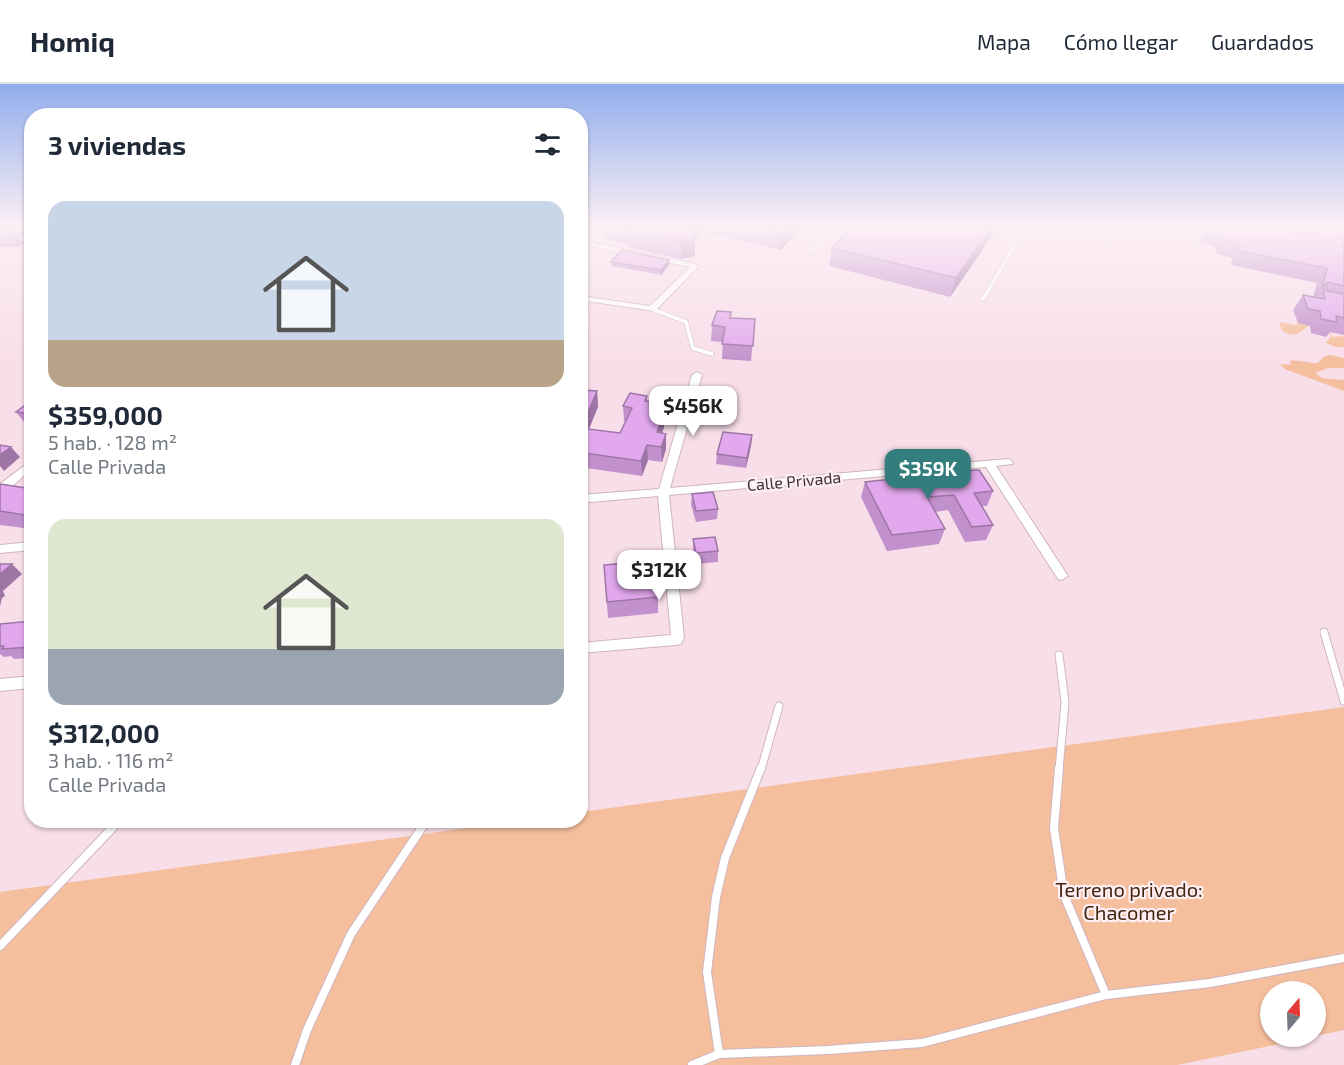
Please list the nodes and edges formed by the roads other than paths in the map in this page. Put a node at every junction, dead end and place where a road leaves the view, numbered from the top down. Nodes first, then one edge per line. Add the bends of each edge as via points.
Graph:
1 (688, 272) edge
2 (999, 272) edge
3 (588, 299) edge
4 (983, 299) dead end
5 (652, 309) junction
6 (711, 354) dead end
7 (697, 375) dead end
8 (1008, 462) dead end
9 (989, 464) junction
10 (24, 470) edge
11 (0, 490) edge
12 (663, 492) junction
13 (588, 498) edge
14 (24, 547) edge
15 (0, 549) edge
16 (1062, 576) dead end
17 (1324, 632) dead end
18 (588, 647) edge
19 (1059, 655) dead end
20 (24, 683) edge
21 (0, 685) edge
22 (1344, 701) edge
23 (779, 706) dead end
24 (112, 828) edge
25 (422, 828) edge
26 (0, 946) edge
27 (1344, 958) edge
28 (1106, 995) junction
29 (719, 1054) junction
30 (295, 1065) edge
31 (692, 1065) edge

1 - 5 street
2 - 4 lane
3 - 5 street
5 - 6 lane via 686,322 693,348
7 - 12 street
8 - 9 street, Calle Privada
9 - 12 street, Calle Privada
9 - 16 street
10 - 11 street
12 - 13 street, Calle Privada
12 - 18 street via 678,637
14 - 15 street
17 - 22 lane
19 - 28 lane via 1065,702 1054,828 1064,895
20 - 21 street
23 - 29 lane via 760,772 725,858 716,897 707,972
24 - 26 lane
25 - 30 lane via 351,934
27 - 28 lane via 1210,983
28 - 29 lane via 922,1042
29 - 31 lane

